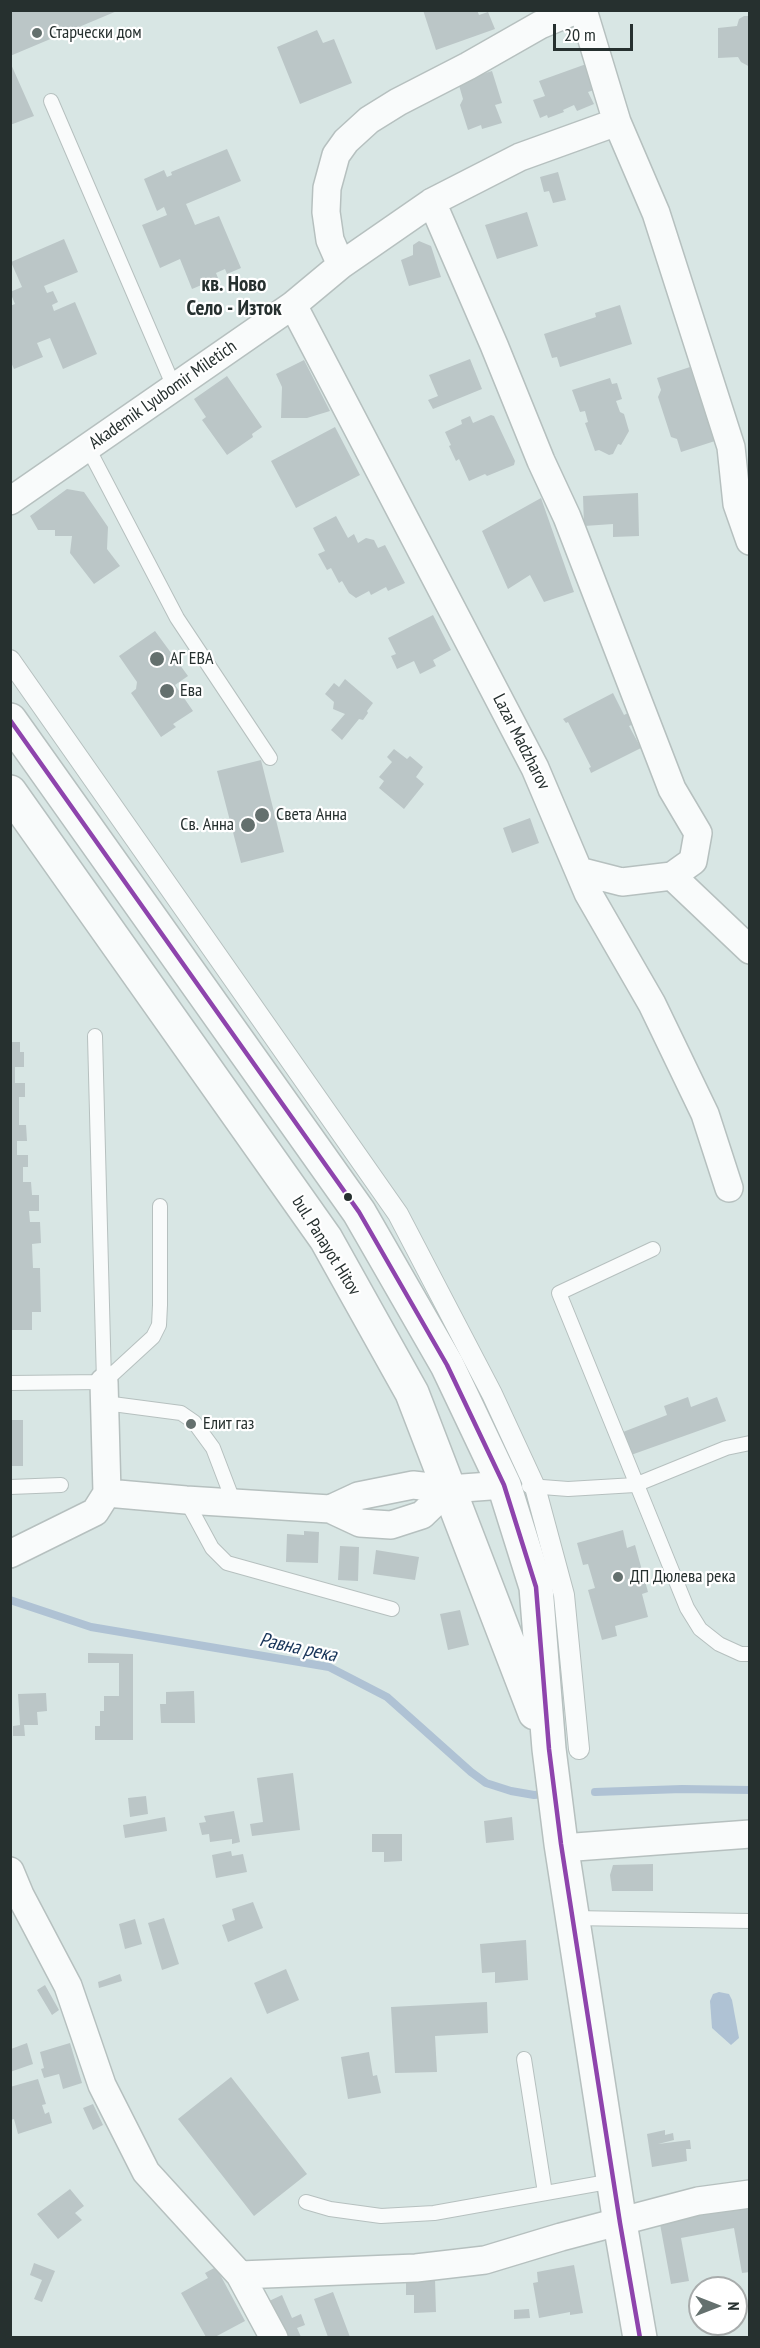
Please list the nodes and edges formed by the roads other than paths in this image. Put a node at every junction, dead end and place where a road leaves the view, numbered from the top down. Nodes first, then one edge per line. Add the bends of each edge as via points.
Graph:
1 (576, 10) edge
2 (583, 10) edge
3 (51, 101) dead end
4 (617, 122) junction
5 (432, 202) junction
6 (342, 265) junction
7 (293, 305) junction
8 (174, 387) junction
9 (87, 448) junction
10 (741, 469) edge
11 (10, 501) edge
12 (750, 540) edge
13 (10, 660) edge
14 (10, 720) edge
15 (270, 758) dead end
16 (10, 792) edge
17 (579, 871) junction
18 (672, 876) junction
19 (750, 950) edge
20 (94, 1036) dead end
21 (729, 1188) dead end
22 (160, 1206) dead end
23 (653, 1249) dead end
24 (10, 1383) edge
25 (104, 1393) junction
26 (750, 1443) edge
27 (61, 1485) dead end
28 (635, 1485) junction
29 (520, 1486) junction
30 (10, 1487) edge
31 (449, 1489) junction
32 (107, 1493) junction
33 (186, 1500) junction
34 (234, 1503) junction
35 (10, 1554) edge
36 (392, 1609) dead end
37 (750, 1654) edge
38 (564, 1749) junction
39 (750, 1834) edge
40 (561, 1846) junction
41 (10, 1871) edge
42 (572, 1918) junction
43 (750, 1921) edge
44 (524, 2059) dead end
45 (613, 2181) junction
46 (545, 2193) junction
47 (750, 2194) edge
48 (306, 2202) dead end
49 (620, 2223) junction
50 (240, 2275) junction
51 (274, 2337) edge
52 (640, 2337) edge

1 - 6 street via 540,24 398,102 346,141 336,155 327,188 326,212 330,240
2 - 4 street
3 - 8 lane
4 - 5 street, Akademik Lyubomir Miletich via 520,157
4 - 10 street via 656,213
5 - 6 street, Akademik Lyubomir Miletich
5 - 18 street via 567,517 672,789 698,834 693,861
6 - 7 street, Akademik Lyubomir Miletich
7 - 8 street, Akademik Lyubomir Miletich
7 - 17 street, Lazar Madzharov via 535,768
8 - 9 street, Akademik Lyubomir Miletich
9 - 11 street, Akademik Lyubomir Miletich
9 - 15 lane via 177,618
10 - 12 street via 737,504
13 - 29 street via 398,1214 496,1401
14 - 29 street, bul. Panayot Hitov via 359,1212
16 - 31 street, bul. Panayot Hitov via 326,1239 412,1393
17 - 18 street via 622,882
17 - 21 street, Lazar Madzharov via 652,1004 705,1114
18 - 19 street
20 - 25 lane
22 - 25 lane via 159,1325
23 - 28 lane via 559,1293
24 - 25 lane
25 - 32 street
25 - 34 lane via 181,1413 194,1422 213,1448
26 - 28 lane via 726,1448
27 - 30 lane
28 - 29 lane via 568,1489
28 - 37 lane via 687,1608 700,1629 719,1644
29 - 31 street
29 - 38 street, bul. Panayot Hitov
31 - 34 street via 413,1485 358,1496 330,1509
31 - 38 street, bul. Panayot Hitov
32 - 33 street
32 - 35 street via 95,1512
33 - 34 street
33 - 36 lane via 212,1548 227,1563
38 - 40 street, bul. Panayot Hitov
39 - 40 street
40 - 42 street, bul. Panayot Hitov
41 - 50 street via 68,1986 102,2085 146,2172
42 - 43 lane
42 - 45 street, bul. Panayot Hitov
44 - 46 lane
45 - 46 lane
45 - 49 street, bul. Panayot Hitov
46 - 48 lane via 434,2213 381,2217
47 - 49 street via 698,2201
49 - 50 street via 561,2236 485,2260 417,2268
49 - 52 street, bul. Panayot Hitov
50 - 51 street

